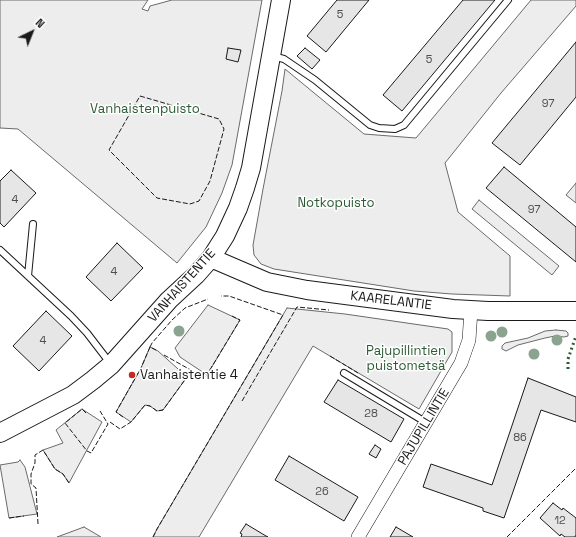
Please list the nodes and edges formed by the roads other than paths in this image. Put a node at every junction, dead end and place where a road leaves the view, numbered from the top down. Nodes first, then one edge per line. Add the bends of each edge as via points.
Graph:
1 (281, 0) edge
2 (508, 0) edge
3 (271, 56) junction
4 (33, 224) dead end
5 (0, 250) edge
6 (212, 258) junction
7 (28, 276) junction
8 (471, 310) junction
9 (576, 311) edge
10 (111, 365) junction
11 (344, 373) dead end
12 (426, 423) junction
13 (0, 433) edge
14 (358, 537) edge

1 - 3 main road, VANHAISTENTIE
2 - 3 lane via 404,125 395,129 370,125 315,80 284,59
3 - 6 main road, VANHAISTENTIE via 251,168 225,236
4 - 7 lane
5 - 7 lane
6 - 8 main road, KAARELANTIE via 267,282 292,288
6 - 10 main road, VANHAISTENTIE via 169,300
7 - 10 lane via 87,333
8 - 9 main road, KAARELANTIE
8 - 12 street, PAJUPILLINTIE via 469,340 461,363
10 - 13 main road, VANHAISTENTIE via 73,395
11 - 12 lane
12 - 14 street, PAJUPILLINTIE

